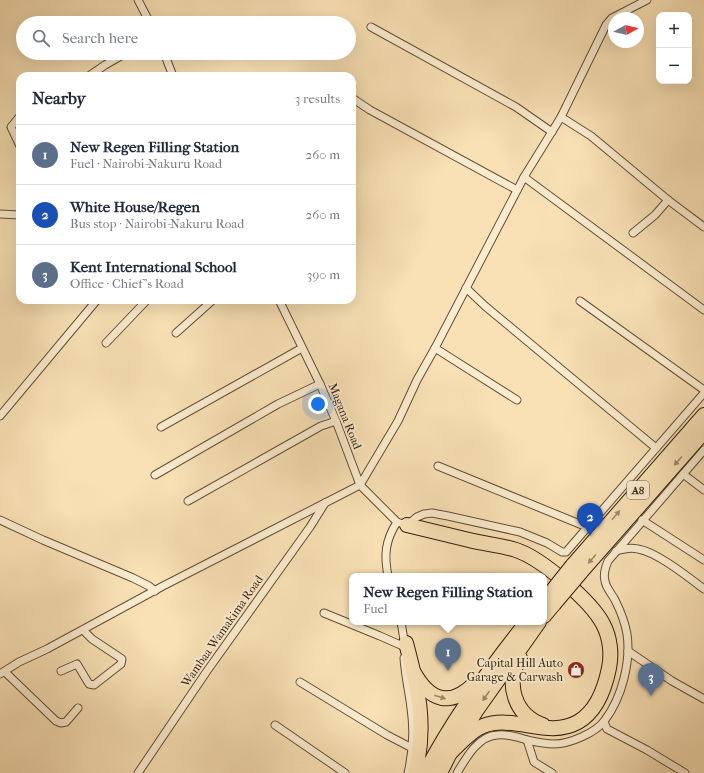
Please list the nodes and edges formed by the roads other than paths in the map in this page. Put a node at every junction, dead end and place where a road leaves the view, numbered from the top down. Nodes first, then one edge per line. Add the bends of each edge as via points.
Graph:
1 (138, 0) edge
2 (648, 0) edge
3 (146, 16) edge
4 (371, 26) dead end
5 (114, 60) edge
6 (167, 60) edge
7 (95, 72) edge
8 (171, 72) edge
9 (356, 101) edge
10 (561, 117) junction
11 (16, 121) edge
12 (552, 132) junction
13 (16, 138) edge
14 (524, 177) junction
15 (517, 190) junction
16 (668, 200) junction
17 (0, 214) edge
18 (16, 215) edge
19 (704, 227) edge
20 (634, 233) dead end
21 (466, 288) junction
22 (580, 300) dead end
23 (94, 304) edge
24 (143, 304) edge
25 (209, 304) edge
26 (281, 304) edge
27 (704, 310) edge
28 (176, 333) dead end
29 (106, 343) dead end
30 (302, 348) junction
31 (435, 348) junction
32 (320, 384) junction
33 (704, 390) edge
34 (704, 393) edge
35 (517, 400) dead end
36 (704, 415) edge
37 (0, 416) edge
38 (336, 421) junction
39 (161, 427) dead end
40 (704, 432) edge
41 (656, 448) junction
42 (704, 450) edge
43 (438, 466) dead end
44 (683, 474) junction
45 (155, 475) dead end
46 (360, 485) junction
47 (704, 490) edge
48 (188, 501) dead end
49 (325, 503) junction
50 (0, 520) edge
51 (642, 520) junction
52 (402, 524) junction
53 (587, 527) junction
54 (616, 551) junction
55 (704, 560) edge
56 (577, 569) junction
57 (387, 573) edge
58 (704, 589) edge
59 (154, 591) junction
60 (549, 602) edge
61 (324, 613) dead end
62 (349, 623) edge
63 (353, 625) edge
64 (402, 625) edge
65 (531, 625) edge
66 (531, 625) edge
67 (532, 625) edge
68 (532, 625) edge
69 (83, 630) junction
70 (405, 645) junction
71 (628, 651) junction
72 (61, 671) dead end
73 (413, 671) junction
74 (2, 673) edge
75 (300, 682) dead end
76 (614, 684) junction
77 (704, 699) edge
78 (78, 708) dead end
79 (604, 722) junction
80 (275, 725) dead end
81 (552, 728) junction
82 (527, 740) junction
83 (412, 748) junction
84 (450, 753) junction
85 (138, 773) edge
86 (345, 773) edge
87 (408, 773) edge
88 (415, 773) edge
89 (426, 773) edge
90 (440, 773) edge
91 (457, 773) edge
92 (552, 773) edge
93 (685, 773) edge

1 - 3 street
2 - 10 street via 612,18 606,25
4 - 12 street via 516,107
5 - 7 street
6 - 8 street
9 - 15 street
10 - 12 street
10 - 16 street via 591,136
11 - 13 street via 11,127
12 - 14 street
14 - 15 street
14 - 27 street
15 - 21 street
16 - 19 street
16 - 20 street via 655,216
17 - 18 street
21 - 31 street
21 - 41 street
22 - 33 street
23 - 37 street
24 - 29 street
25 - 28 street
26 - 30 street, Magana Road
30 - 32 street, Magana Road
30 - 39 street
31 - 35 street
31 - 46 street via 398,421
32 - 38 street, Magana Road
32 - 45 street via 271,408
34 - 41 street
56 -> 36 highway, A8
38 - 46 street, Magana Road
38 - 48 street via 321,426
40 -> 56 highway, A8
41 - 53 street
42 - 44 street
43 - 53 street
44 - 47 street
44 - 51 street
46 - 49 street
46 - 52 street, Magana Road
49 - 59 street
49 - 85 street, Wambaa Wamakima Road
50 - 59 street via 134,578
51 - 54 street
51 - 55 street
52 - 53 street via 432,513 520,532 562,552 566,552
52 - 57 street via 392,530 386,543
52 - 76 highway via 517,550 552,570 589,606 603,625 608,638 609,666
54 - 58 street via 633,548 649,553
54 - 71 street via 604,570 605,582 623,617
56 - 60 highway, A8, bridge
59 - 69 street
61 - 62 street
63 - 70 street
64 - 70 street
73 -> 65 highway via 421,683 437,697 447,699 458,696 467,691 499,653
66 - 89 highway, A8 via 486,676 458,717
67 -> 84 highway, A8 via 509,665
68 - 81 highway via 514,672 514,697 527,716
69 - 72 street via 122,659 121,664 94,685 89,684 77,664
69 - 74 street
70 - 73 highway
70 - 83 street via 405,670 412,708
71 - 76 street
71 - 77 street
73 - 88 highway via 422,729 420,755
74 - 78 street via 56,721 66,722
75 - 83 street
76 - 79 street via 613,707
76 - 81 highway via 599,698 591,712 578,722
79 - 82 street via 590,733 558,744
79 - 93 street via 607,729
80 - 86 street
81 - 84 highway via 508,722 482,726
82 - 91 street via 499,735 488,737 479,743
82 - 92 street via 534,762
83 - 87 street
84 - 90 highway, A8

